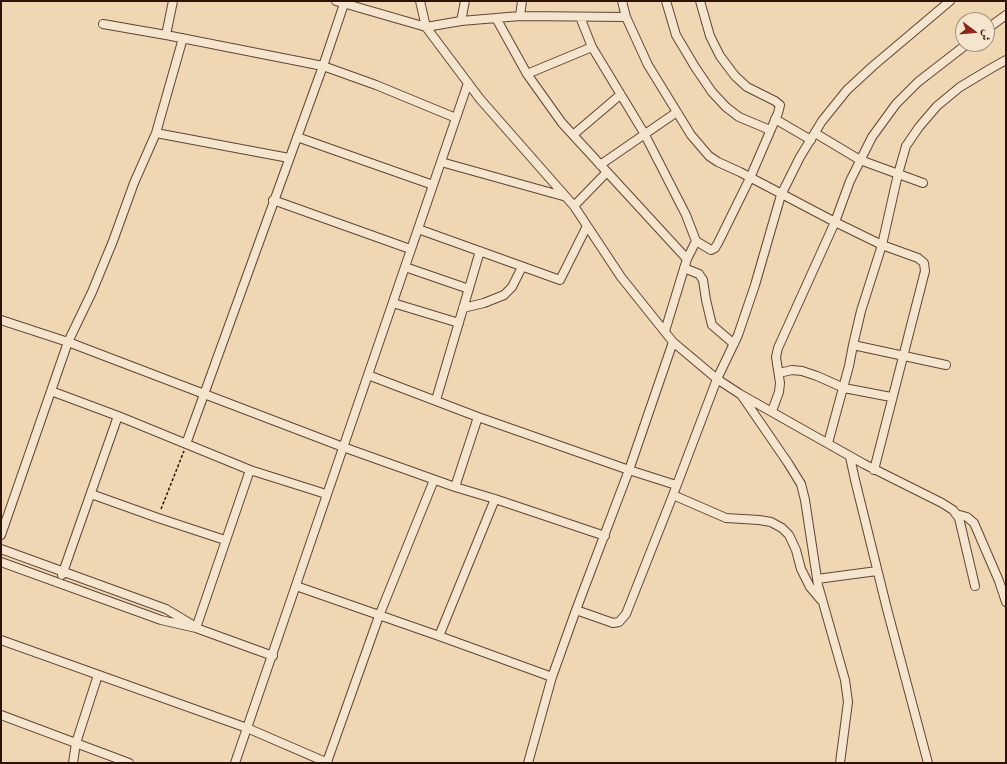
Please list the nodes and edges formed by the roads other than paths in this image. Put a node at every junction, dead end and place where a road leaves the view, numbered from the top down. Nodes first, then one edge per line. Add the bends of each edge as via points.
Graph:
1 (173, 1) edge
2 (420, 1) edge
3 (465, 1) edge
4 (522, 1) edge
5 (623, 1) edge
6 (666, 1) edge
7 (700, 1) edge
8 (950, 1) edge
9 (342, 2) edge
10 (1006, 15) edge
11 (520, 16) junction
12 (580, 17) junction
13 (626, 17) junction
14 (496, 18) junction
15 (461, 20) junction
16 (995, 23) edge
17 (103, 24) dead end
18 (426, 28) junction
19 (166, 35) junction
20 (183, 38) junction
21 (592, 47) junction
22 (957, 52) edge
23 (1006, 60) edge
24 (323, 66) junction
25 (527, 74) junction
26 (468, 83) junction
27 (620, 95) junction
28 (677, 112) junction
29 (456, 118) junction
30 (775, 119) junction
31 (770, 130) junction
32 (156, 133) junction
33 (644, 133) junction
34 (573, 135) junction
35 (813, 136) junction
36 (297, 137) junction
37 (290, 158) junction
38 (860, 160) junction
39 (441, 162) junction
40 (600, 165) junction
41 (607, 172) junction
42 (898, 174) junction
43 (750, 178) junction
44 (923, 183) dead end
45 (433, 185) junction
46 (781, 195) junction
47 (563, 196) junction
48 (273, 200) junction
49 (574, 206) junction
50 (835, 222) junction
51 (587, 226) junction
52 (418, 229) junction
53 (696, 241) junction
54 (882, 245) junction
55 (410, 249) junction
56 (480, 252) junction
57 (687, 259) junction
58 (405, 267) junction
59 (522, 267) junction
60 (684, 268) junction
61 (469, 289) junction
62 (393, 303) junction
63 (463, 308) junction
64 (1, 320) edge
65 (459, 324) junction
66 (665, 331) junction
67 (68, 342) junction
68 (673, 342) junction
69 (734, 344) junction
70 (853, 345) junction
71 (902, 356) junction
72 (946, 365) dead end
73 (368, 374) junction
74 (779, 374) junction
75 (717, 378) junction
76 (844, 388) junction
77 (51, 391) junction
78 (740, 394) junction
79 (204, 395) junction
80 (891, 397) junction
81 (436, 400) junction
82 (772, 411) junction
83 (118, 416) junction
84 (478, 417) junction
85 (828, 443) junction
86 (186, 444) junction
87 (343, 447) junction
88 (850, 457) junction
89 (250, 470) junction
90 (629, 470) junction
91 (874, 470) junction
92 (434, 480) junction
93 (676, 485) junction
94 (456, 487) junction
95 (91, 494) junction
96 (326, 494) junction
97 (673, 495) junction
98 (495, 499) junction
99 (956, 514) junction
100 (1, 535) edge
101 (605, 536) junction
102 (225, 540) junction
103 (1, 549) edge
104 (1, 562) edge
105 (63, 571) junction
106 (877, 571) junction
107 (817, 579) junction
108 (60, 583) junction
109 (296, 586) junction
110 (975, 586) dead end
111 (822, 602) junction
112 (1006, 602) edge
113 (576, 610) junction
114 (379, 616) junction
115 (196, 628) junction
116 (439, 636) junction
117 (1, 640) edge
118 (273, 656) junction
119 (98, 675) junction
120 (552, 677) junction
121 (1, 716) edge
122 (247, 728) junction
123 (76, 743) junction
124 (121, 761) edge
125 (72, 763) edge
126 (129, 763) edge
127 (235, 763) edge
128 (327, 763) edge
129 (528, 763) edge
130 (840, 763) edge
131 (928, 763) edge

1 - 19 street
2 - 18 street
3 - 15 street
4 - 11 street
5 - 13 street
6 - 31 street via 676,35 712,92 739,117
7 - 30 street via 710,36 720,56 747,87 779,104 780,109
8 - 35 street via 847,90
9 - 18 street
9 - 24 street
10 - 16 street
11 - 12 street
11 - 14 street
12 - 13 street
12 - 21 street
13 - 28 street via 648,65
14 - 15 street
14 - 25 street
15 - 18 street
17 - 19 street
18 - 26 street
19 - 20 street
20 - 24 street
20 - 32 street
21 - 25 street
21 - 27 street
22 - 38 street via 918,82 896,104 872,137
23 - 42 street via 960,87 937,106 906,146
24 - 29 street
24 - 36 street
25 - 34 street
26 - 29 street
26 - 47 street
27 - 33 street
27 - 34 street
28 - 33 street
28 - 43 street via 691,135 709,156
29 - 39 street
30 - 31 street
30 - 35 street
31 - 43 street
32 - 37 street
32 - 67 street via 95,284
33 - 40 street
33 - 53 street via 686,215
34 - 40 street
35 - 38 street
35 - 46 street
36 - 37 street
36 - 45 street
37 - 48 street
38 - 42 street
38 - 50 street
39 - 45 street
39 - 47 street
40 - 41 street
41 - 49 street
41 - 57 street
42 - 44 street
42 - 54 street
43 - 46 street
43 - 53 street via 715,248 711,250
45 - 52 street
46 - 50 street
46 - 69 street via 755,285
47 - 49 street
48 - 55 street
48 - 79 street
49 - 51 street
50 - 54 street
50 - 74 street via 778,348 776,357
51 - 59 street via 560,280
51 - 66 street via 621,277
52 - 55 street
52 - 56 street
53 - 57 street
54 - 70 street
54 - 71 street via 918,258 925,266
55 - 58 street
56 - 59 street
56 - 61 street
57 - 60 street
58 - 61 street
58 - 62 street
59 - 63 street via 512,287 504,296
60 - 66 street
60 - 69 street via 699,274 703,280 712,325
61 - 63 street
62 - 65 street
62 - 73 street
63 - 65 street
64 - 67 street
65 - 81 street
66 - 68 street
67 - 77 street
67 - 79 street
68 - 75 street
68 - 90 street
69 - 75 street
70 - 71 street
70 - 76 street
71 - 72 street
71 - 80 street
73 - 81 street
73 - 87 street
74 - 76 street via 792,370 802,371
74 - 82 street via 779,392
75 - 78 street
75 - 93 street
76 - 80 street
76 - 85 street
77 - 83 street
77 - 100 street
78 - 82 street
78 - 107 street via 801,484
79 - 86 street
79 - 87 street
80 - 91 street
81 - 84 street
82 - 85 street
83 - 86 street
83 - 95 street
84 - 90 street
84 - 94 street
85 - 88 street
86 - 89 street
87 - 92 street
87 - 96 street
88 - 91 street
88 - 106 street
89 - 96 street
89 - 102 street
90 - 93 street
90 - 101 street
91 - 99 street via 942,503
92 - 94 street
92 - 114 street
93 - 97 street
94 - 98 street
95 - 102 street
95 - 105 street
96 - 109 street
97 - 111 street via 726,518 771,522 782,528 793,543 810,587
97 - 113 street via 622,620 617,624
98 - 101 street
98 - 116 street
99 - 110 street via 961,524
99 - 112 street via 967,517 974,523
101 - 113 street
102 - 115 street
103 - 105 street
104 - 108 street
105 - 108 street
105 - 115 street via 166,609
106 - 107 street
106 - 131 street
107 - 111 street
108 - 115 street via 161,620
109 - 114 street
109 - 118 street
111 - 130 street via 845,680 848,702
113 - 120 street
114 - 116 street
114 - 128 street
115 - 118 street
116 - 120 street
117 - 119 street
118 - 122 street
119 - 122 street
119 - 123 street
120 - 129 street
121 - 123 street
122 - 127 street
122 - 128 street
123 - 124 street
123 - 125 street
124 - 126 street

